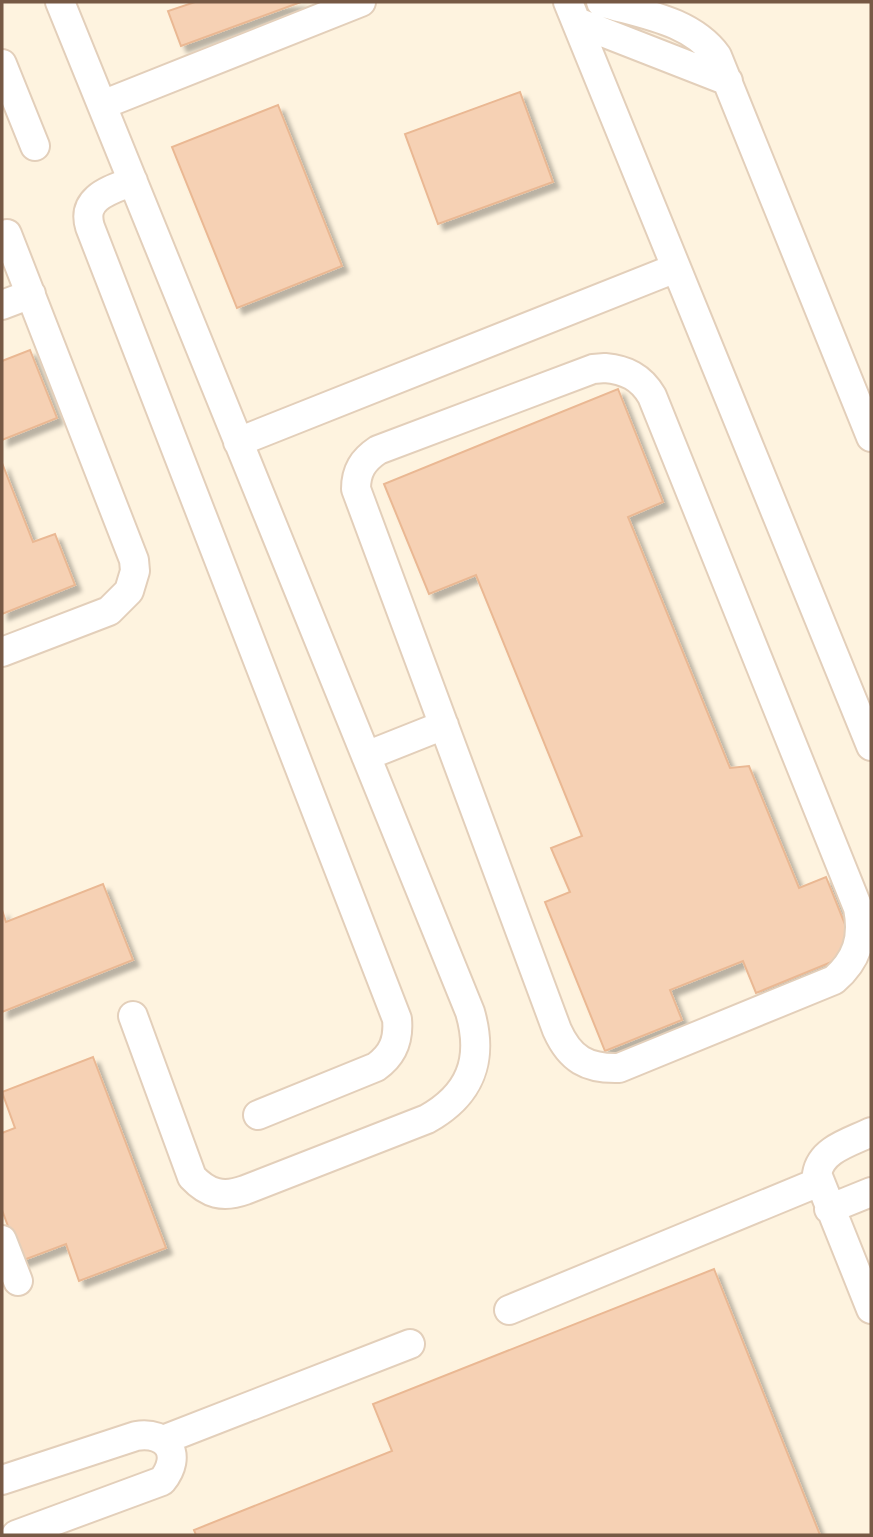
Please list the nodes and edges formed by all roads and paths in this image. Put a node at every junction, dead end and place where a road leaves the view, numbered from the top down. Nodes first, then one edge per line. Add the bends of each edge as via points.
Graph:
1 (60, 2) edge
2 (361, 2) edge
3 (601, 2) edge
4 (573, 12) edge
5 (2, 64) edge
6 (728, 81) junction
7 (102, 105) junction
8 (35, 146) dead end
9 (133, 181) junction
10 (7, 234) dead end
11 (676, 268) junction
12 (31, 294) junction
13 (2, 305) edge
14 (871, 437) edge
15 (238, 442) junction
16 (2, 652) edge
17 (444, 725) junction
18 (871, 746) edge
19 (366, 756) junction
20 (133, 1016) dead end
21 (258, 1115) dead end
22 (871, 1132) edge
23 (819, 1182) junction
24 (871, 1192) edge
25 (830, 1209) junction
26 (2, 1240) edge
27 (18, 1280) dead end
28 (871, 1309) edge
29 (509, 1310) dead end
30 (410, 1345) dead end
31 (163, 1440) junction
32 (2, 1480) edge
33 (16, 1535) edge

1 - 7 lane
2 - 7 lane
3 - 6 lane via 697,35 717,56
4 - 6 lane
4 - 11 lane
5 - 8 lane
6 - 14 lane
7 - 9 lane
9 - 15 lane
9 - 21 lane via 95,200 88,212 90,227 397,1019 394,1047 376,1068
10 - 12 lane
11 - 15 lane
11 - 18 lane
12 - 13 lane
12 - 16 lane via 135,571 129,591 109,611
15 - 19 lane
17 - 17 lane via 356,489 361,465 378,450 593,369 629,373 652,396 858,908 861,937 852,961 834,980 619,1068 588,1065 574,1056 556,1030
17 - 19 lane
19 - 20 lane via 475,1030 473,1066 456,1098 414,1124 246,1190 216,1194 192,1177
22 - 23 lane via 828,1153 817,1174
23 - 25 lane
23 - 29 lane
24 - 25 lane
25 - 28 lane
26 - 27 lane
30 - 31 lane
31 - 32 lane via 150,1434 136,1436
31 - 33 lane via 173,1460 162,1481

